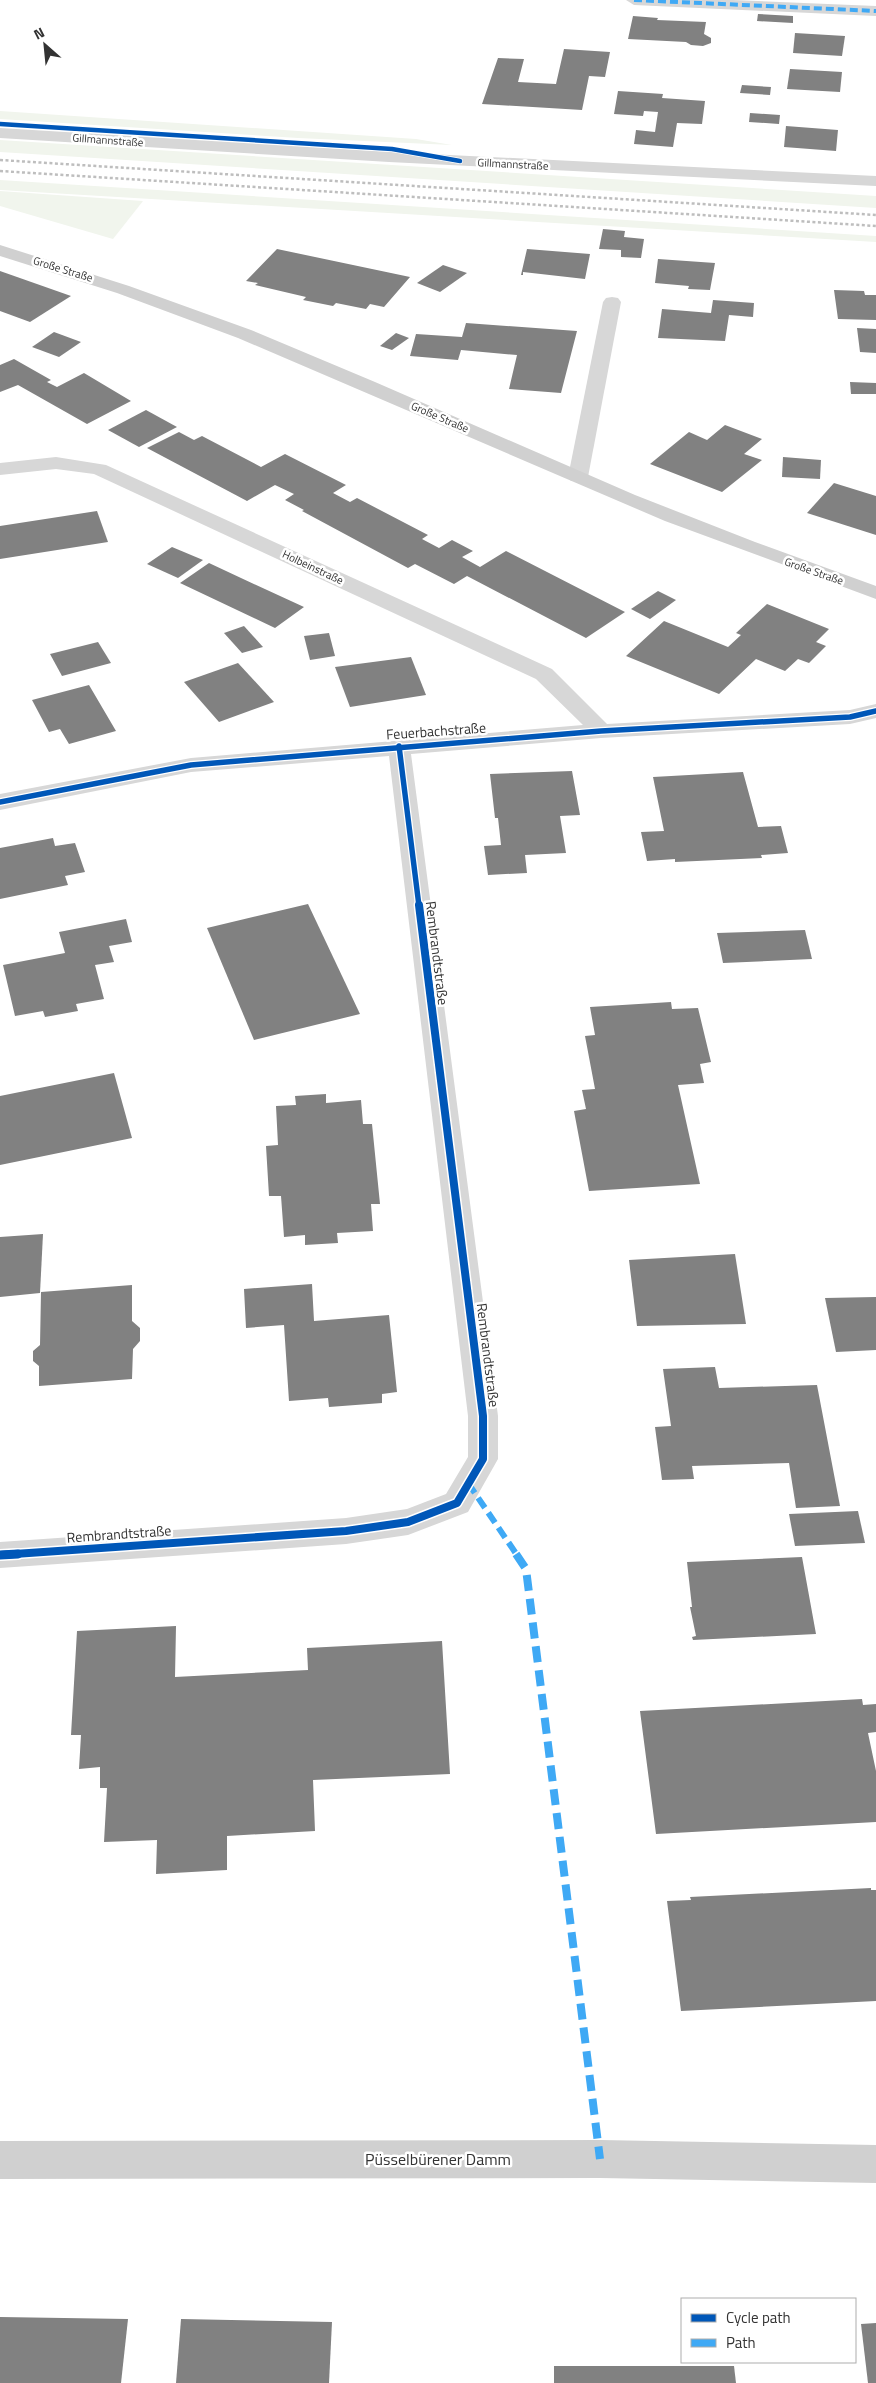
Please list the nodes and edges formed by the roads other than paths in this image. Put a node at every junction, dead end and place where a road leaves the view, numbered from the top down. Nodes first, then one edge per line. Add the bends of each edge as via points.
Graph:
1 (634, 0) edge
2 (876, 12) edge
3 (0, 133) edge
4 (876, 181) edge
5 (0, 250) edge
6 (612, 302) dead end
7 (0, 469) edge
8 (578, 477) junction
9 (876, 593) edge
10 (876, 711) edge
11 (601, 731) junction
12 (399, 746) junction
13 (0, 802) edge
14 (0, 1554) edge
15 (0, 2160) edge
16 (876, 2164) edge

1 - 2 street
3 - 4 street, Gillmannstraße via 398,158
5 - 8 main road, Große Straße via 84,275 207,320
6 - 8 lane
7 - 11 street, Holbeinstraße via 56,463 99,469 544,674
8 - 9 main road, Große Straße via 764,553
10 - 11 street, Feuerbachstraße via 850,717
11 - 12 street, Feuerbachstraße
12 - 13 street, Feuerbachstraße via 191,765
12 - 14 street, Rembrandtstraße via 483,1416 483,1459 456,1503 408,1522 346,1531
15 - 16 main road, Püsselbürener Damm via 600,2158

